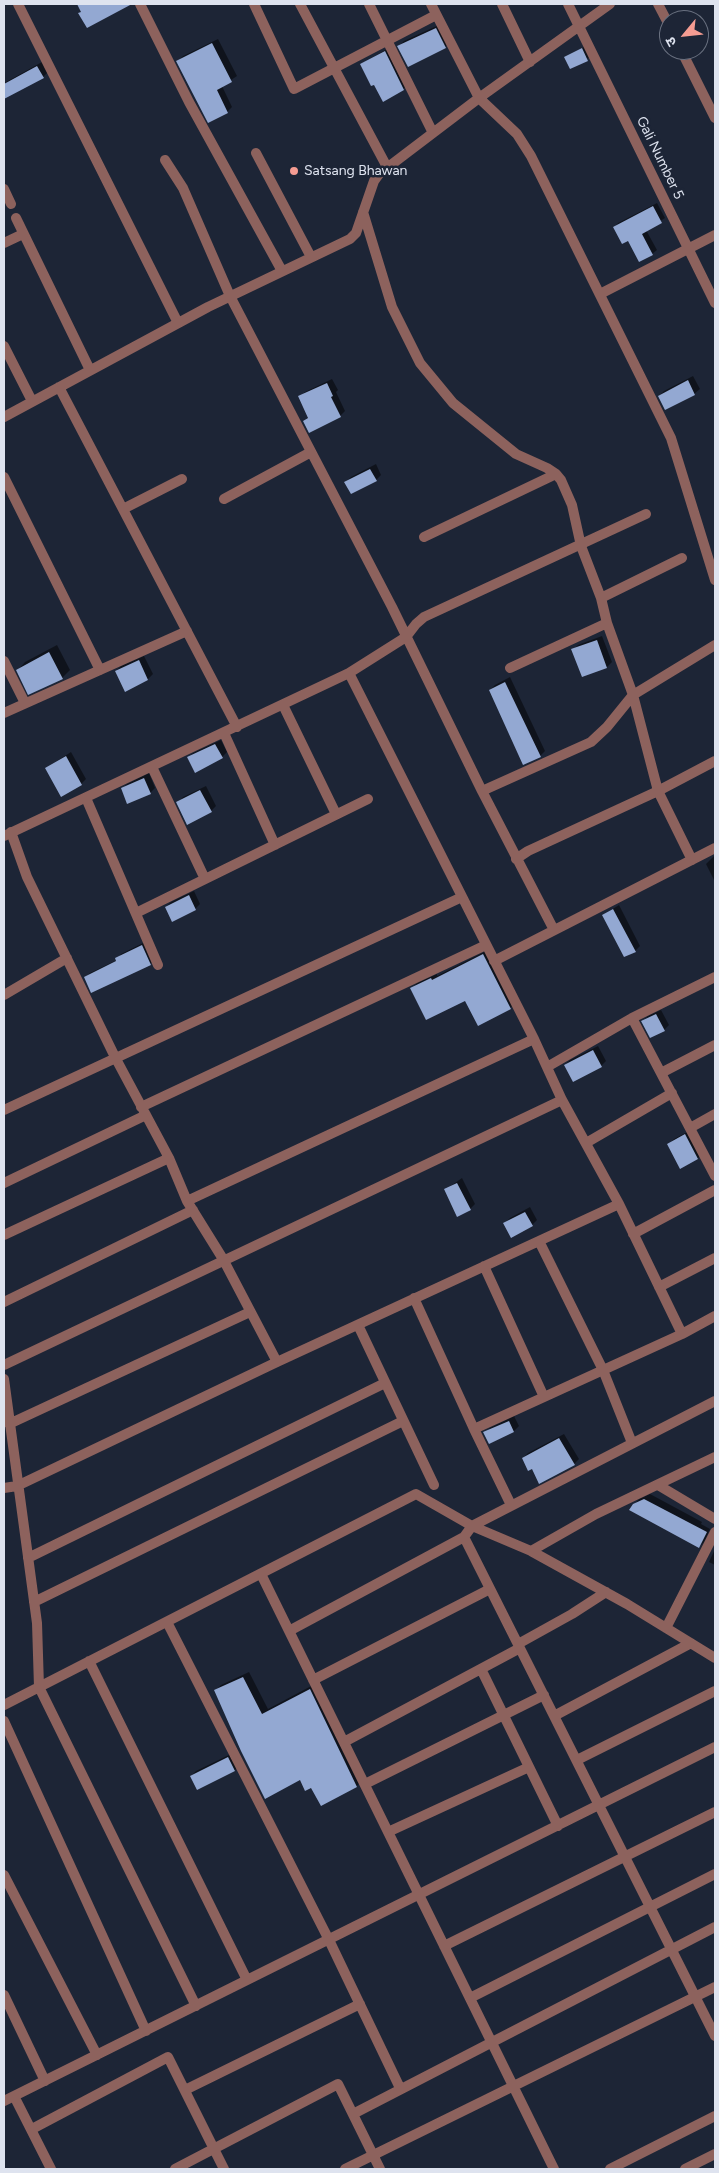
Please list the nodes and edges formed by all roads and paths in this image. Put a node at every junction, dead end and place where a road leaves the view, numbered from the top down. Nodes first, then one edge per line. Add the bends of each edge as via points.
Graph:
1 (18, 4) edge
2 (140, 4) edge
3 (254, 4) edge
4 (300, 4) edge
5 (369, 4) edge
6 (431, 4) edge
7 (502, 4) edge
8 (568, 4) edge
9 (610, 4) edge
10 (436, 14) junction
11 (579, 26) junction
12 (387, 40) junction
13 (686, 60) edge
14 (530, 62) junction
15 (335, 69) junction
16 (479, 98) junction
17 (715, 118) edge
18 (433, 133) junction
19 (256, 153) dead end
20 (165, 160) dead end
21 (387, 167) junction
22 (4, 189) edge
23 (12, 204) dead end
24 (363, 212) junction
25 (16, 218) dead end
26 (24, 234) junction
27 (715, 234) edge
28 (4, 243) edge
29 (688, 247) junction
30 (312, 257) junction
31 (282, 271) junction
32 (600, 294) junction
33 (230, 296) junction
34 (715, 303) edge
35 (178, 323) junction
36 (4, 346) edge
37 (90, 370) junction
38 (59, 387) junction
39 (32, 401) junction
40 (4, 417) edge
41 (311, 452) junction
42 (556, 474) junction
43 (4, 477) edge
44 (182, 478) dead end
45 (224, 499) dead end
46 (123, 509) junction
47 (646, 514) dead end
48 (424, 537) dead end
49 (581, 546) junction
50 (682, 558) dead end
51 (715, 580) edge
52 (601, 598) junction
53 (607, 623) junction
54 (186, 631) junction
55 (406, 637) junction
56 (715, 646) edge
57 (4, 661) edge
58 (510, 668) dead end
59 (100, 670) junction
60 (349, 674) junction
61 (633, 695) junction
62 (25, 703) junction
63 (283, 705) junction
64 (4, 713) edge
65 (237, 727) junction
66 (224, 733) junction
67 (715, 761) edge
68 (152, 767) junction
69 (482, 791) junction
70 (658, 792) junction
71 (86, 798) junction
72 (368, 799) dead end
73 (336, 814) junction
74 (7, 834) edge
75 (275, 844) junction
76 (715, 848) edge
77 (516, 859) junction
78 (692, 860) junction
79 (205, 879) junction
80 (462, 898) junction
81 (136, 913) junction
82 (554, 930) junction
83 (486, 945) junction
84 (67, 958) junction
85 (494, 961) junction
86 (158, 965) dead end
87 (715, 977) edge
88 (4, 995) edge
89 (632, 1018) junction
90 (534, 1039) junction
91 (715, 1045) edge
92 (115, 1057) junction
93 (547, 1067) junction
94 (661, 1072) junction
95 (672, 1093) junction
96 (562, 1100) junction
97 (4, 1110) edge
98 (144, 1111) junction
99 (715, 1114) edge
100 (690, 1128) junction
101 (586, 1143) junction
102 (169, 1158) junction
103 (715, 1176) edge
104 (4, 1183) edge
105 (715, 1190) edge
106 (619, 1204) junction
107 (190, 1206) junction
108 (634, 1234) junction
109 (4, 1235) edge
110 (539, 1241) junction
111 (715, 1258) edge
112 (223, 1259) junction
113 (484, 1266) junction
114 (659, 1287) junction
115 (414, 1298) junction
116 (4, 1302) edge
117 (250, 1312) junction
118 (714, 1321) edge
119 (358, 1325) junction
120 (682, 1334) junction
121 (277, 1362) junction
122 (4, 1365) edge
123 (603, 1370) junction
124 (4, 1379) edge
125 (385, 1383) junction
126 (544, 1397) junction
127 (715, 1402) edge
128 (403, 1421) junction
129 (9, 1424) junction
130 (474, 1429) junction
131 (632, 1444) junction
132 (715, 1458) edge
133 (658, 1484) junction
134 (434, 1485) dead end
135 (17, 1486) junction
136 (4, 1488) edge
137 (511, 1505) junction
138 (715, 1519) edge
139 (472, 1526) junction
140 (715, 1532) edge
141 (464, 1537) junction
142 (531, 1551) junction
143 (28, 1558) junction
144 (261, 1574) junction
145 (490, 1589) junction
146 (606, 1592) junction
147 (34, 1602) junction
148 (168, 1622) junction
149 (666, 1628) junction
150 (289, 1631) junction
151 (691, 1643) junction
152 (519, 1646) junction
153 (715, 1658) edge
154 (89, 1661) junction
155 (481, 1669) junction
156 (313, 1680) junction
157 (39, 1687) junction
158 (715, 1691) edge
159 (544, 1696) junction
160 (4, 1705) edge
161 (503, 1716) junction
162 (554, 1716) junction
163 (4, 1722) edge
164 (344, 1742) junction
165 (715, 1747) edge
166 (577, 1760) junction
167 (529, 1767) junction
168 (365, 1784) junction
169 (599, 1805) junction
170 (715, 1812) edge
171 (558, 1826) junction
172 (388, 1832) junction
173 (625, 1857) junction
174 (715, 1874) edge
175 (4, 1875) edge
176 (419, 1895) junction
177 (650, 1907) junction
178 (715, 1927) edge
179 (329, 1940) junction
180 (444, 1946) junction
181 (672, 1950) junction
182 (247, 1980) junction
183 (715, 1987) edge
184 (4, 1995) edge
185 (696, 1997) junction
186 (470, 1998) junction
187 (360, 2004) junction
188 (196, 2006) junction
189 (146, 2031) junction
190 (715, 2036) edge
191 (492, 2042) junction
192 (97, 2055) junction
193 (45, 2081) junction
194 (513, 2086) junction
195 (400, 2088) junction
196 (185, 2090) junction
197 (14, 2096) junction
198 (4, 2101) edge
199 (353, 2114) junction
200 (715, 2116) edge
201 (32, 2129) junction
202 (213, 2149) junction
203 (715, 2154) edge
204 (373, 2155) junction
205 (51, 2169) edge
206 (175, 2169) edge
207 (224, 2169) edge
208 (345, 2169) edge
209 (380, 2169) edge
210 (554, 2169) edge
211 (610, 2169) edge
212 (685, 2169) edge

1 - 35 street
2 - 31 street via 189,102
3 - 15 street via 294,89
4 - 15 street
5 - 12 street
6 - 10 street
7 - 14 street
8 - 11 street, Gali Number 5
9 - 11 street
10 - 12 street
10 - 16 street
11 - 14 street
11 - 29 street, Gali Number 5
12 - 15 street
12 - 18 street
13 - 17 street
14 - 16 street
15 - 21 street
16 - 18 street
16 - 32 street via 517,134 531,156
18 - 21 street
19 - 30 street
20 - 33 street via 183,188
21 - 24 street via 374,181
22 - 23 street
24 - 30 street via 356,233
24 - 42 street via 392,307 420,363 452,403 516,454
25 - 26 street
26 - 28 street
26 - 37 street
27 - 29 street
29 - 32 street
29 - 34 street, Gali Number 5
30 - 31 street
31 - 33 street
32 - 51 street via 671,438
33 - 35 street
33 - 41 street
35 - 37 street
36 - 39 street
37 - 38 street
38 - 39 street
38 - 46 street
39 - 40 street
41 - 45 street
41 - 55 street
42 - 48 street
42 - 49 street via 572,505
43 - 59 street
44 - 46 street
46 - 54 street
47 - 49 street
49 - 52 street
49 - 55 street via 424,617
50 - 52 street
52 - 53 street
53 - 58 street
53 - 61 street
54 - 59 street
54 - 65 street
55 - 60 street
55 - 69 street
56 - 61 street
57 - 62 street
59 - 62 street
60 - 63 street
60 - 80 street
61 - 69 street via 592,742
61 - 70 street
62 - 64 street
63 - 65 street
63 - 73 street
65 - 66 street
66 - 68 street
66 - 75 street
67 - 70 street
68 - 71 street
68 - 79 street
69 - 77 street
70 - 77 street
70 - 78 street
71 - 74 street
71 - 81 street
72 - 73 street
73 - 75 street
74 - 84 street
75 - 79 street
76 - 78 street
77 - 82 street
78 - 82 street
79 - 81 street
80 - 83 street
80 - 92 street
81 - 86 street
82 - 85 street
83 - 85 street
83 - 98 street
84 - 88 street
84 - 92 street
85 - 90 street
87 - 89 street
89 - 93 street
89 - 94 street
90 - 93 street
90 - 107 street
91 - 94 street
92 - 97 street
92 - 98 street
93 - 96 street
94 - 95 street
95 - 100 street
95 - 101 street
96 - 101 street
96 - 112 street
98 - 102 street
98 - 104 street
99 - 100 street
100 - 103 street
101 - 106 street
102 - 107 street
102 - 109 street
105 - 108 street
106 - 108 street
106 - 110 street
107 - 112 street
107 - 116 street
108 - 114 street
110 - 113 street
110 - 123 street
111 - 114 street
112 - 117 street
112 - 122 street
113 - 115 street
113 - 126 street
114 - 120 street
115 - 119 street
115 - 130 street
117 - 121 street
117 - 129 street
118 - 120 street
119 - 121 street
119 - 125 street
120 - 123 street
121 - 135 street
123 - 126 street
123 - 131 street
124 - 129 street
125 - 128 street
125 - 143 street
126 - 130 street
127 - 131 street
128 - 134 street
128 - 147 street
129 - 135 street
130 - 137 street
131 - 137 street
132 - 133 street
133 - 138 street
133 - 142 street
135 - 136 street
135 - 143 street
137 - 139 street
139 - 141 street
139 - 142 street
139 - 144 street via 416,1494
140 - 149 street
141 - 145 street
141 - 150 street
142 - 146 street
143 - 147 street
144 - 148 street
144 - 150 street
145 - 152 street
145 - 156 street
146 - 149 street
146 - 152 street
147 - 157 street
148 - 154 street
148 - 179 street
149 - 151 street
150 - 156 street
151 - 153 street
151 - 162 street
152 - 155 street
152 - 159 street
154 - 157 street
154 - 182 street
155 - 161 street
155 - 164 street
156 - 164 street
157 - 160 street
157 - 188 street
158 - 166 street
159 - 161 street
159 - 162 street
161 - 167 street
161 - 168 street
162 - 166 street
163 - 189 street
164 - 168 street
165 - 169 street
166 - 169 street
167 - 171 street
167 - 172 street
168 - 172 street
169 - 171 street
169 - 173 street
170 - 173 street
171 - 176 street
172 - 176 street
173 - 177 street
173 - 180 street
174 - 177 street
175 - 192 street
176 - 179 street
176 - 180 street
177 - 181 street
177 - 186 street
178 - 181 street
179 - 182 street
179 - 187 street
180 - 186 street
181 - 185 street
181 - 191 street
182 - 188 street
183 - 185 street
184 - 193 street
185 - 190 street
185 - 194 street
186 - 191 street
187 - 195 street
187 - 196 street
188 - 189 street
189 - 192 street
191 - 194 street
191 - 195 street
192 - 193 street
193 - 197 street
194 - 204 street
194 - 210 street
195 - 199 street
196 - 201 street via 166,2057
196 - 202 street
197 - 198 street
197 - 201 street
199 - 202 street via 338,2084
199 - 204 street
200 - 211 street
201 - 205 street
202 - 206 street
202 - 207 street
203 - 212 street
204 - 208 street
204 - 209 street

